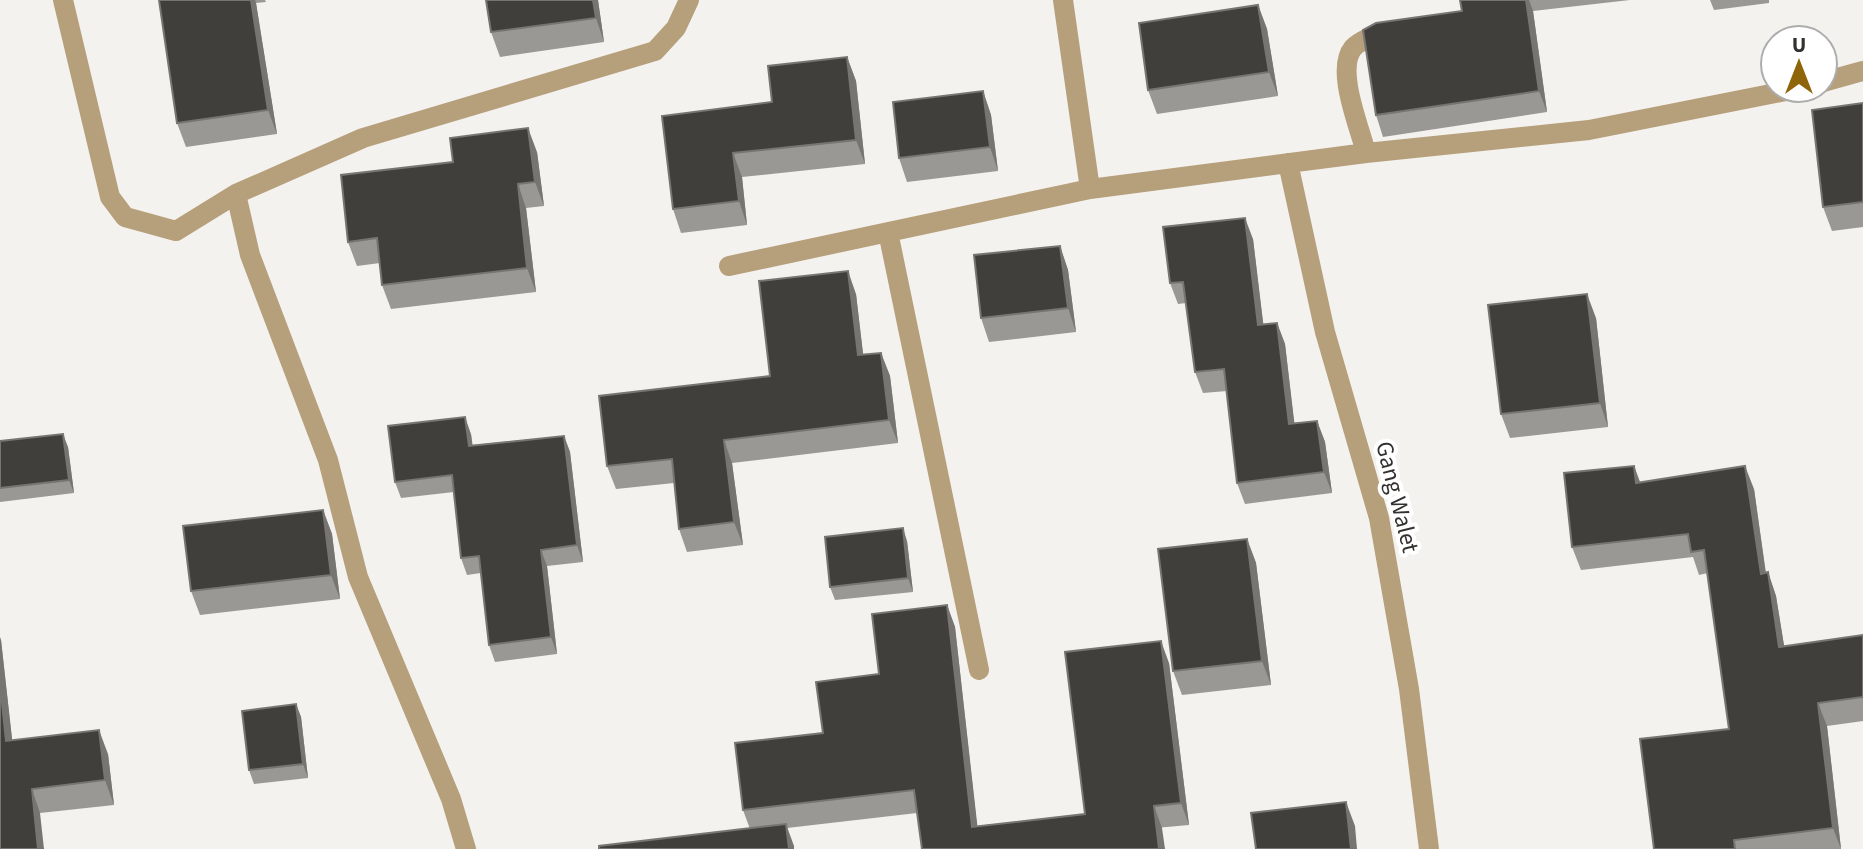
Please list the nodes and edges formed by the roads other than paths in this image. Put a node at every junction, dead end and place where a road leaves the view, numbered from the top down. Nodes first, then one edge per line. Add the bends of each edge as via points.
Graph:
1 (63, 0) edge
2 (689, 0) edge
3 (1063, 0) edge
4 (1380, 32) edge
5 (1863, 71) edge
6 (1839, 78) edge
7 (1759, 96) edge
8 (1366, 153) junction
9 (1288, 163) junction
10 (1090, 189) junction
11 (236, 194) junction
12 (888, 232) junction
13 (729, 266) dead end
14 (979, 670) dead end
15 (466, 849) edge
16 (1429, 849) edge

1 - 11 street via 110,197 125,217 176,231
2 - 11 street via 676,28 655,51 363,138
3 - 10 street
4 - 8 street via 1354,48 1348,60 1346,79
5 - 6 street
7 - 8 street via 1589,130
8 - 9 street
9 - 10 street
9 - 16 street, Gang Walet via 1325,332 1379,518 1409,689
10 - 12 street
11 - 15 street via 250,255 328,460 358,577 451,799
12 - 13 street
12 - 14 street

